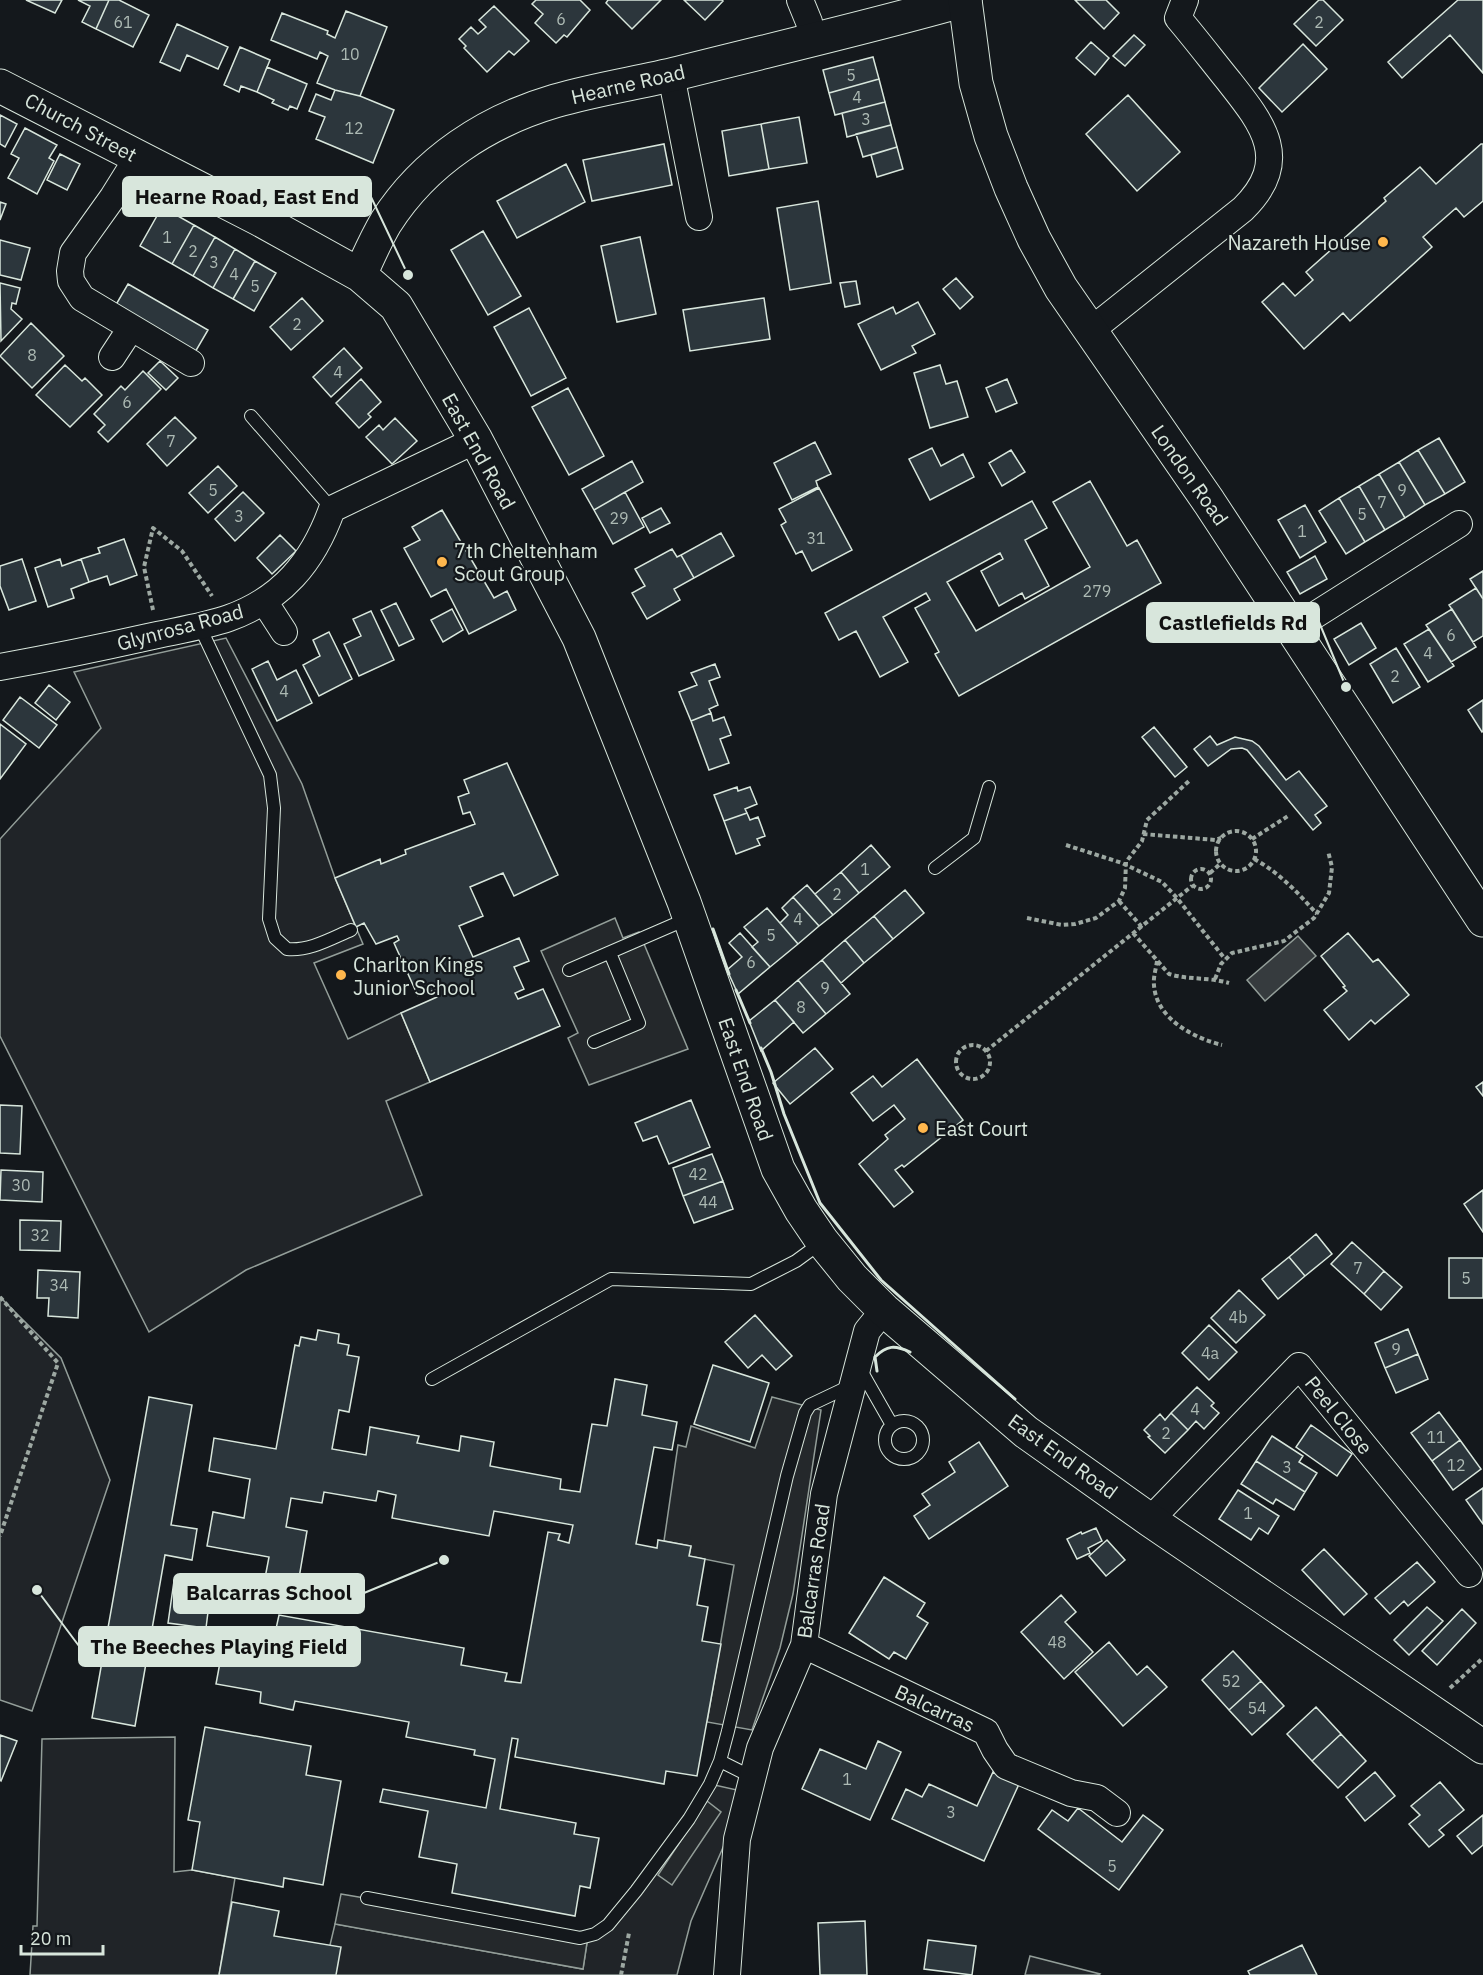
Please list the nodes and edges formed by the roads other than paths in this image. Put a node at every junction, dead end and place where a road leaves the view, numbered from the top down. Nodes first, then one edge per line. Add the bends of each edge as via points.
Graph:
1 (800, 0) edge
2 (965, 0) edge
3 (1185, 0) edge
4 (813, 39) junction
5 (671, 75) junction
6 (0, 86) edge
7 (138, 157) junction
8 (699, 217) dead end
9 (259, 219) joint
10 (360, 275) junction
11 (131, 328) junction
12 (1090, 331) junction
13 (112, 357) dead end
14 (191, 363) dead end
15 (252, 416) dead end
16 (476, 440) junction
17 (332, 509) junction
18 (1459, 524) dead end
19 (264, 601) junction
20 (199, 625) junction
21 (1293, 629) junction
22 (284, 632) dead end
23 (0, 667) edge
24 (989, 787) dead end
25 (935, 868) dead end
26 (689, 918) junction
27 (1483, 920) edge
28 (351, 930) dead end
29 (609, 953) junction
30 (568, 970) dead end
31 (594, 1042) dead end
32 (822, 1241) junction
33 (884, 1310) junction
34 (856, 1376) junction
35 (432, 1379) dead end
36 (892, 1425) dead end
37 (1150, 1520) junction
38 (1473, 1577) dead end
39 (804, 1645) junction
40 (1483, 1747) edge
41 (720, 1761) junction
42 (752, 1777) junction
43 (1117, 1813) dead end
44 (368, 1898) dead end
45 (728, 1975) edge

1 - 4 street
2 - 4 main road, Hearne Road
2 - 12 main road, London Road via 976,83 991,136 1034,239
3 - 12 street via 1178,18 1261,123 1268,147 1266,175 1243,209
4 - 5 main road, Hearne Road
5 - 8 street
5 - 10 main road, Hearne Road via 558,100 508,117 471,137 423,176 404,198
6 - 7 main road, Church Street
7 - 9 main road, Church Street
7 - 11 street via 73,253 70,271 82,298
9 - 10 main road, East End Road
10 - 16 main road, East End Road via 396,306
11 - 13 street
11 - 14 street
12 - 21 main road, London Road
15 - 17 lane
16 - 17 street
16 - 26 main road, East End Road via 579,638
17 - 19 street, Glynrosa Road via 318,542 299,571
18 - 21 street
19 - 20 street, Glynrosa Road via 227,619
19 - 22 street
20 - 23 street, Glynrosa Road
20 - 28 lane via 270,775 274,808 269,919 275,938 287,949 299,950
21 - 27 main road, London Road
24 - 25 lane via 974,838
26 - 29 lane
26 - 32 main road, East End Road via 778,1169
29 - 30 lane
29 - 31 lane via 639,1023
32 - 33 main road, East End Road
32 - 35 lane via 796,1261 751,1284 611,1279
33 - 34 street, Balcarras Road via 867,1331
33 - 37 main road, East End Road via 1026,1432
34 - 36 lane
34 - 39 street, Balcarras Road via 824,1494
34 - 41 lane via 810,1405 805,1413
37 - 38 street, Peel Close via 1299,1366
37 - 40 main road, East End Road
39 - 42 street, Balcarras Road via 760,1748
39 - 43 street, Balcarras via 986,1732 1006,1766 1071,1793 1097,1798
41 - 42 lane
41 - 44 lane via 689,1819 636,1891 596,1935 580,1938
42 - 45 street, Balcarras Road via 737,1839

